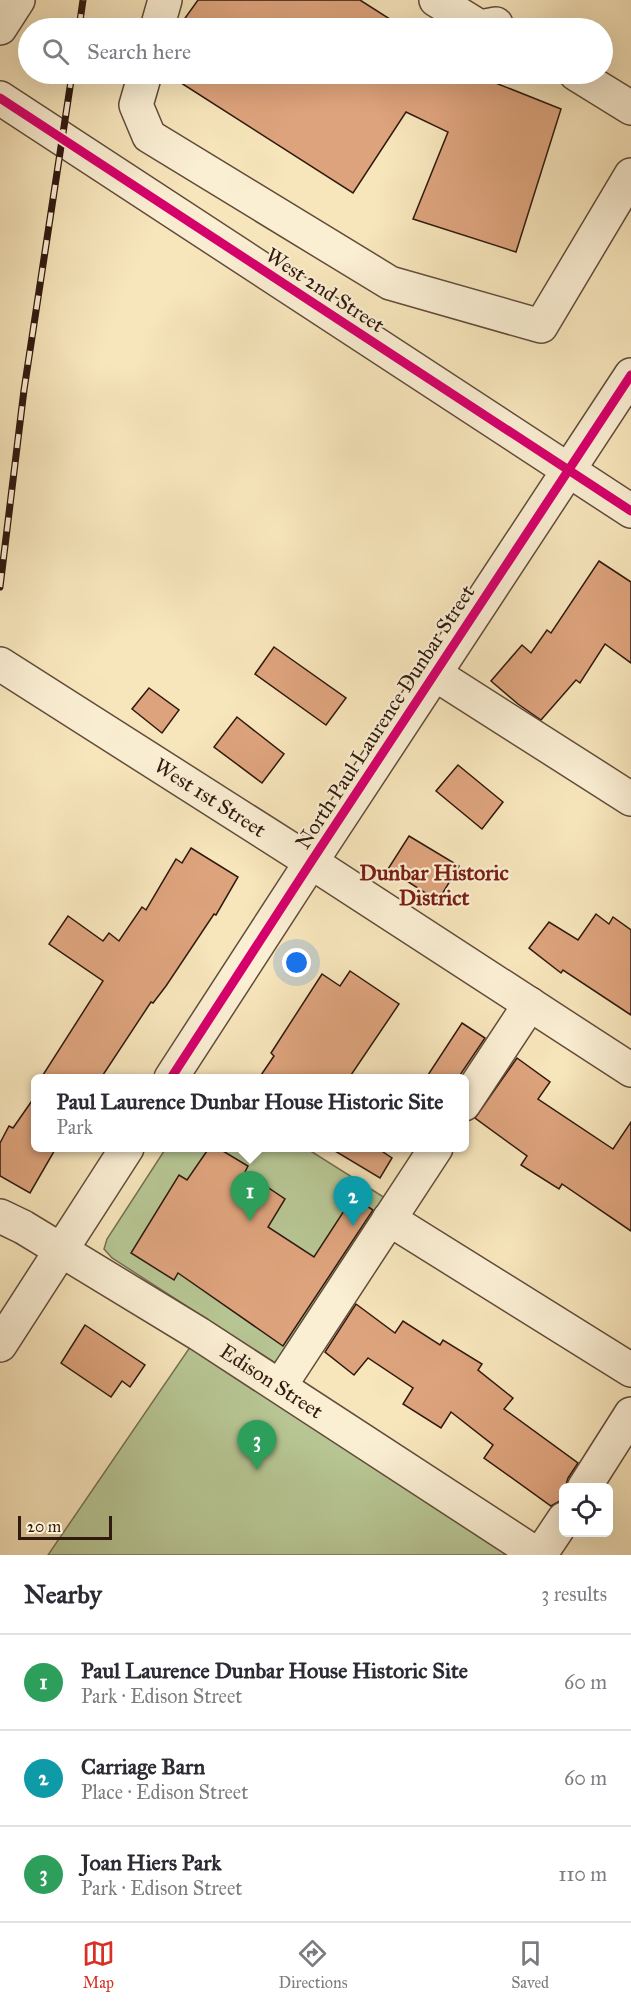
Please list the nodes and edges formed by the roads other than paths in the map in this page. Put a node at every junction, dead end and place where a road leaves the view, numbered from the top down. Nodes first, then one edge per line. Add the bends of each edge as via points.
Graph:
1 (18, 0) edge
2 (165, 0) edge
3 (436, 0) edge
4 (160, 18) edge
5 (465, 18) edge
6 (0, 27) edge
7 (142, 84) edge
8 (592, 84) edge
9 (0, 98) edge
10 (631, 108) edge
11 (149, 136) junction
12 (631, 175) edge
13 (125, 180) junction
14 (631, 375) edge
15 (569, 471) junction
16 (631, 511) edge
17 (0, 664) edge
18 (435, 674) junction
19 (631, 799) edge
20 (311, 862) junction
21 (530, 1004) junction
22 (631, 1070) edge
23 (174, 1074) edge
24 (469, 1098) edge
25 (124, 1152) edge
26 (433, 1152) edge
27 (0, 1216) edge
28 (389, 1219) junction
29 (61, 1250) junction
30 (0, 1345) edge
31 (631, 1370) edge
32 (280, 1386) junction
33 (631, 1414) edge
34 (587, 1483) edge
35 (559, 1526) edge
36 (539, 1555) edge

1 - 6 street
2 - 4 street
3 - 5 street
7 - 11 street via 136,105
8 - 10 street
9 - 13 street, West 2nd Street
11 - 12 street via 390,283 541,326
11 - 13 street
13 - 15 street, West 2nd Street
14 - 15 street, North Paul Laurence Dunbar Street
15 - 16 street, West 2nd Street
15 - 18 street, North Paul Laurence Dunbar Street
17 - 20 street, West 1st Street
18 - 19 street
18 - 20 street, North Paul Laurence Dunbar Street
20 - 21 street, West 1st Street
20 - 23 street, North Paul Laurence Dunbar Street
21 - 22 street, West 1st Street
21 - 24 street
25 - 29 street
26 - 28 street
27 - 29 street, Edison Street
28 - 31 street
28 - 32 street
29 - 30 street
29 - 32 street, Edison Street
32 - 36 street, Edison Street
33 - 34 street
35 - 36 street

